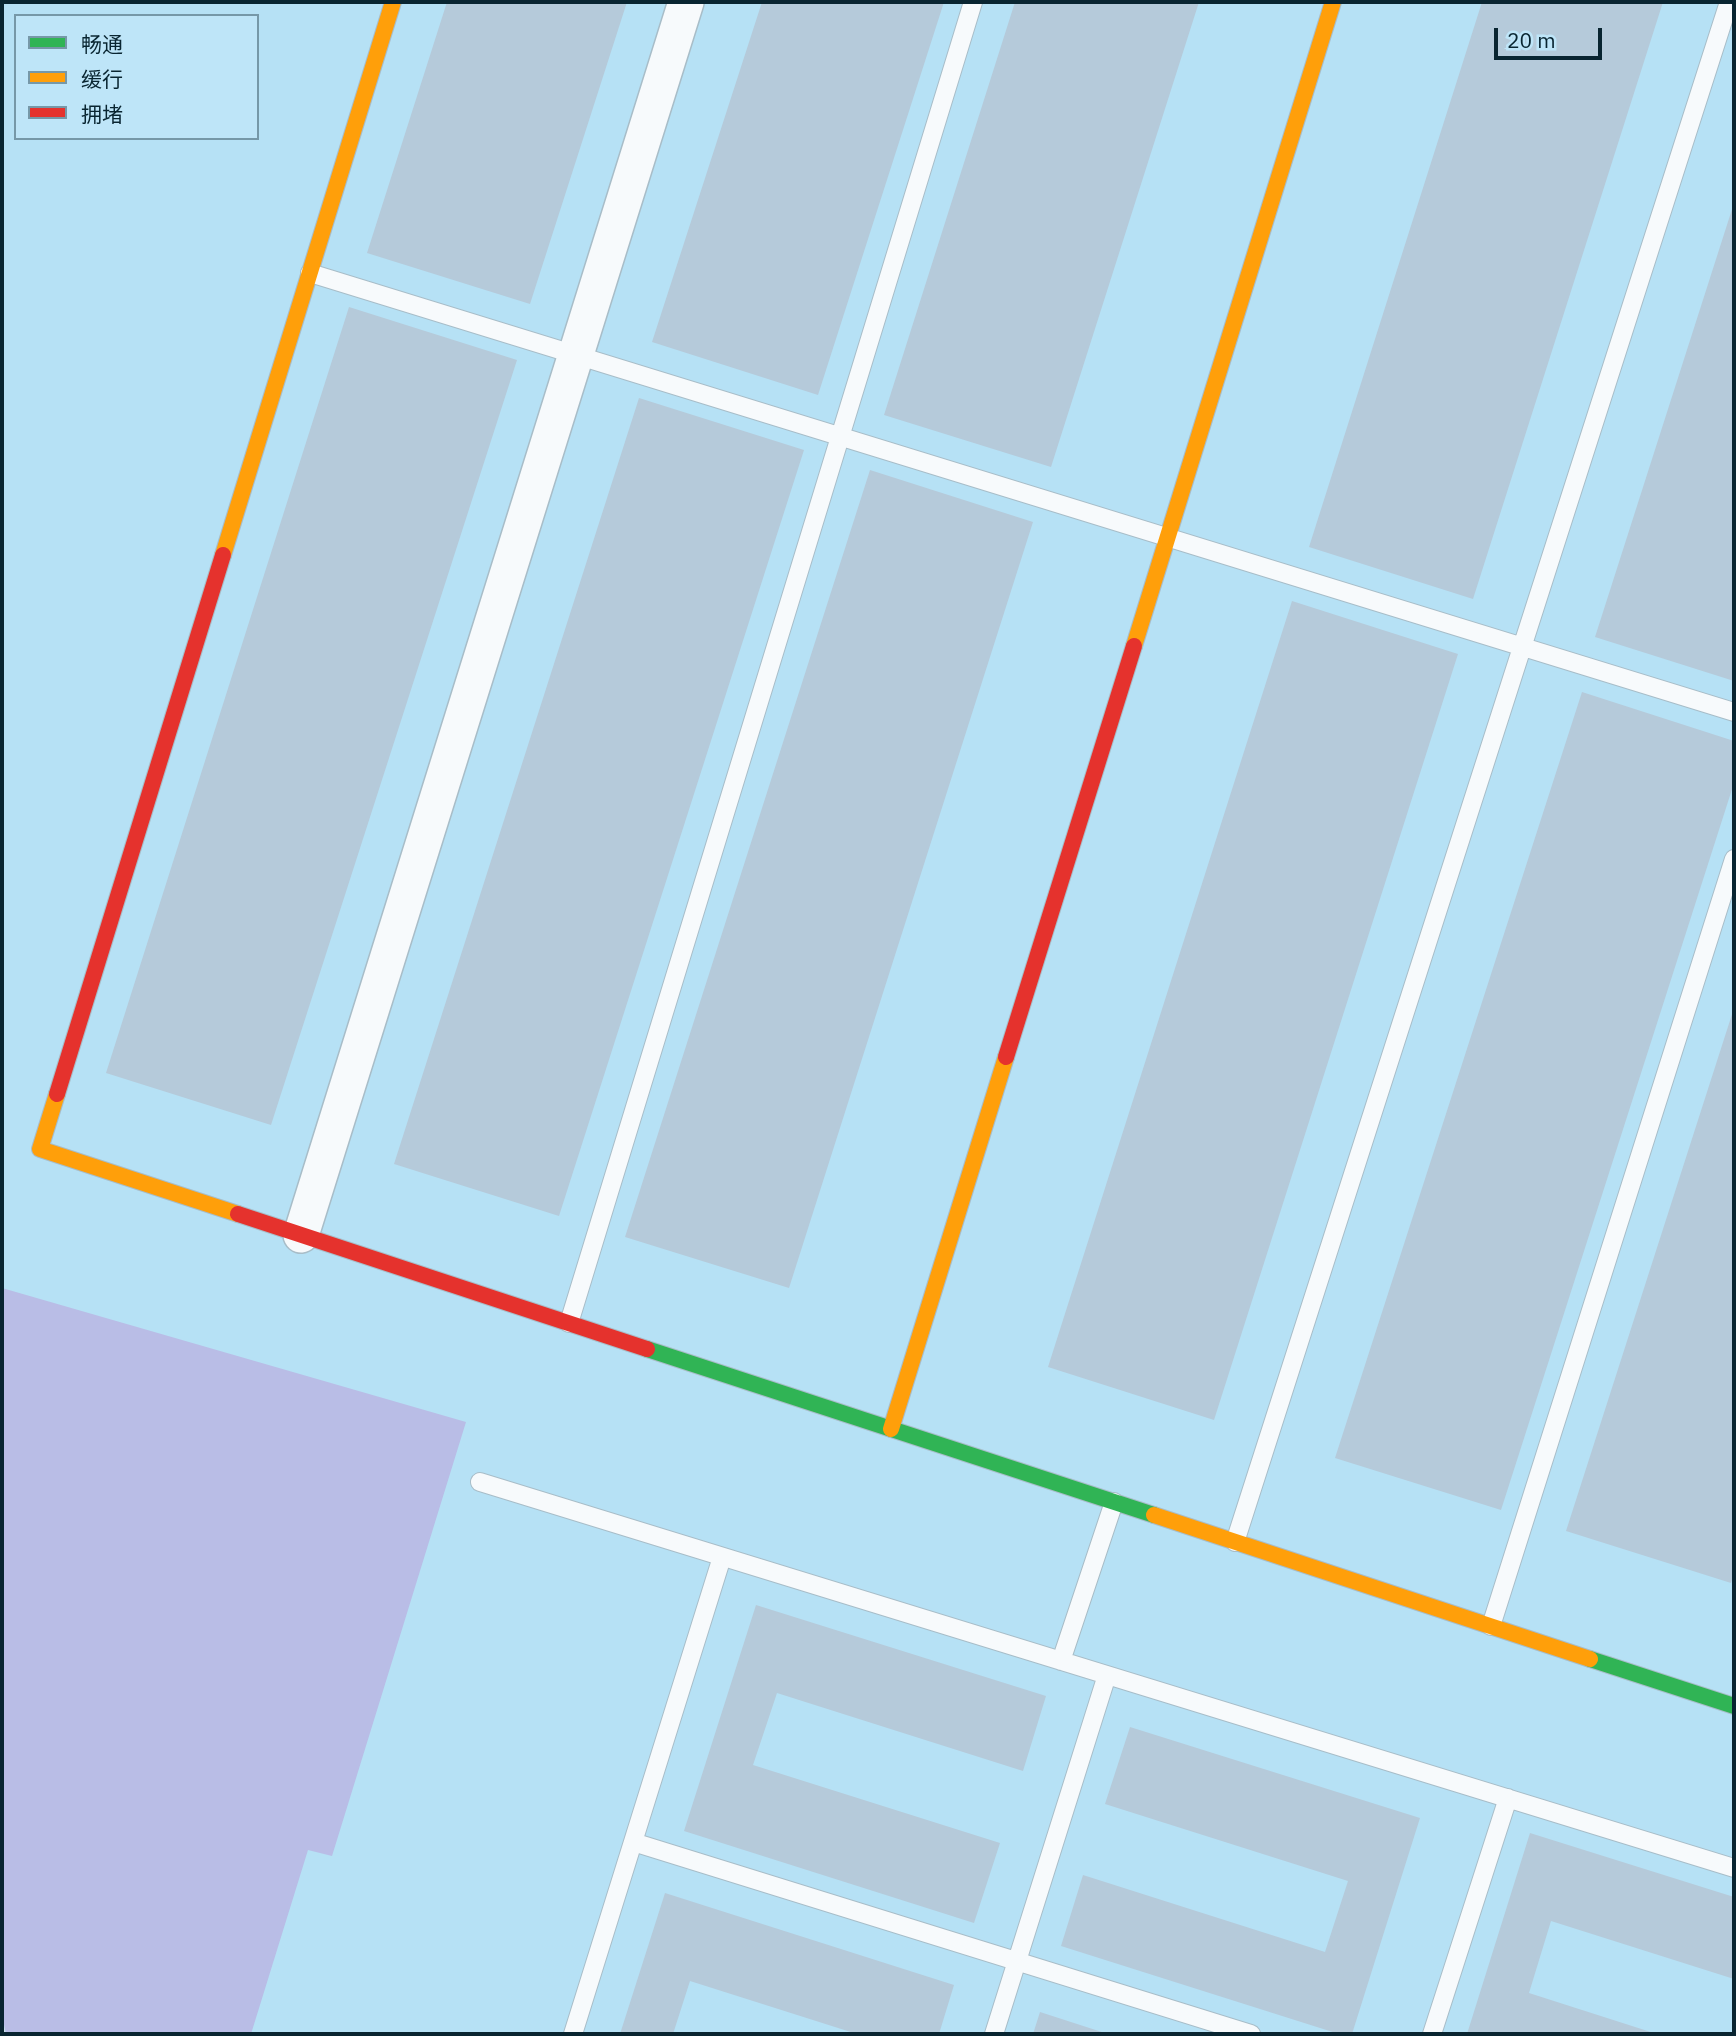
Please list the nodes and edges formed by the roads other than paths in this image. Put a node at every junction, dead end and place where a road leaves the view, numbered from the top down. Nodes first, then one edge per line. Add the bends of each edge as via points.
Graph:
1 (393, 2) edge
2 (686, 2) edge
3 (973, 2) edge
4 (1333, 2) edge
5 (1729, 2) edge
6 (310, 273) junction
7 (576, 355) junction
8 (840, 437) junction
9 (1167, 538) junction
10 (1522, 647) junction
11 (1734, 712) edge
12 (1734, 859) edge
13 (301, 1235) junction
14 (569, 1323) junction
15 (891, 1429) junction
16 (480, 1482) dead end
17 (1114, 1502) junction
18 (1235, 1542) junction
19 (722, 1556) junction
20 (1491, 1626) junction
21 (1061, 1661) junction
22 (1107, 1675) junction
23 (1734, 1706) edge
24 (1507, 1798) junction
25 (633, 1842) junction
26 (1734, 1868) edge
27 (1017, 1962) junction
28 (573, 2034) edge
29 (994, 2034) edge
30 (1251, 2034) edge
31 (1432, 2034) edge

1 - 6 street
2 - 7 street
3 - 8 lane
4 - 9 street
5 - 10 lane
6 - 7 lane
6 - 13 street via 40,1149
7 - 8 lane
7 - 13 street
8 - 9 lane
8 - 14 lane
9 - 10 lane
9 - 15 street
10 - 11 lane
10 - 18 lane
12 - 20 lane
13 - 14 street
14 - 15 street
15 - 17 street
16 - 19 lane
17 - 18 street
17 - 21 lane
18 - 20 street
19 - 21 lane
19 - 25 lane
20 - 23 street
21 - 22 lane
22 - 24 lane
22 - 27 lane
24 - 26 lane
24 - 31 lane
25 - 27 lane
25 - 28 lane
27 - 29 lane
27 - 30 lane

